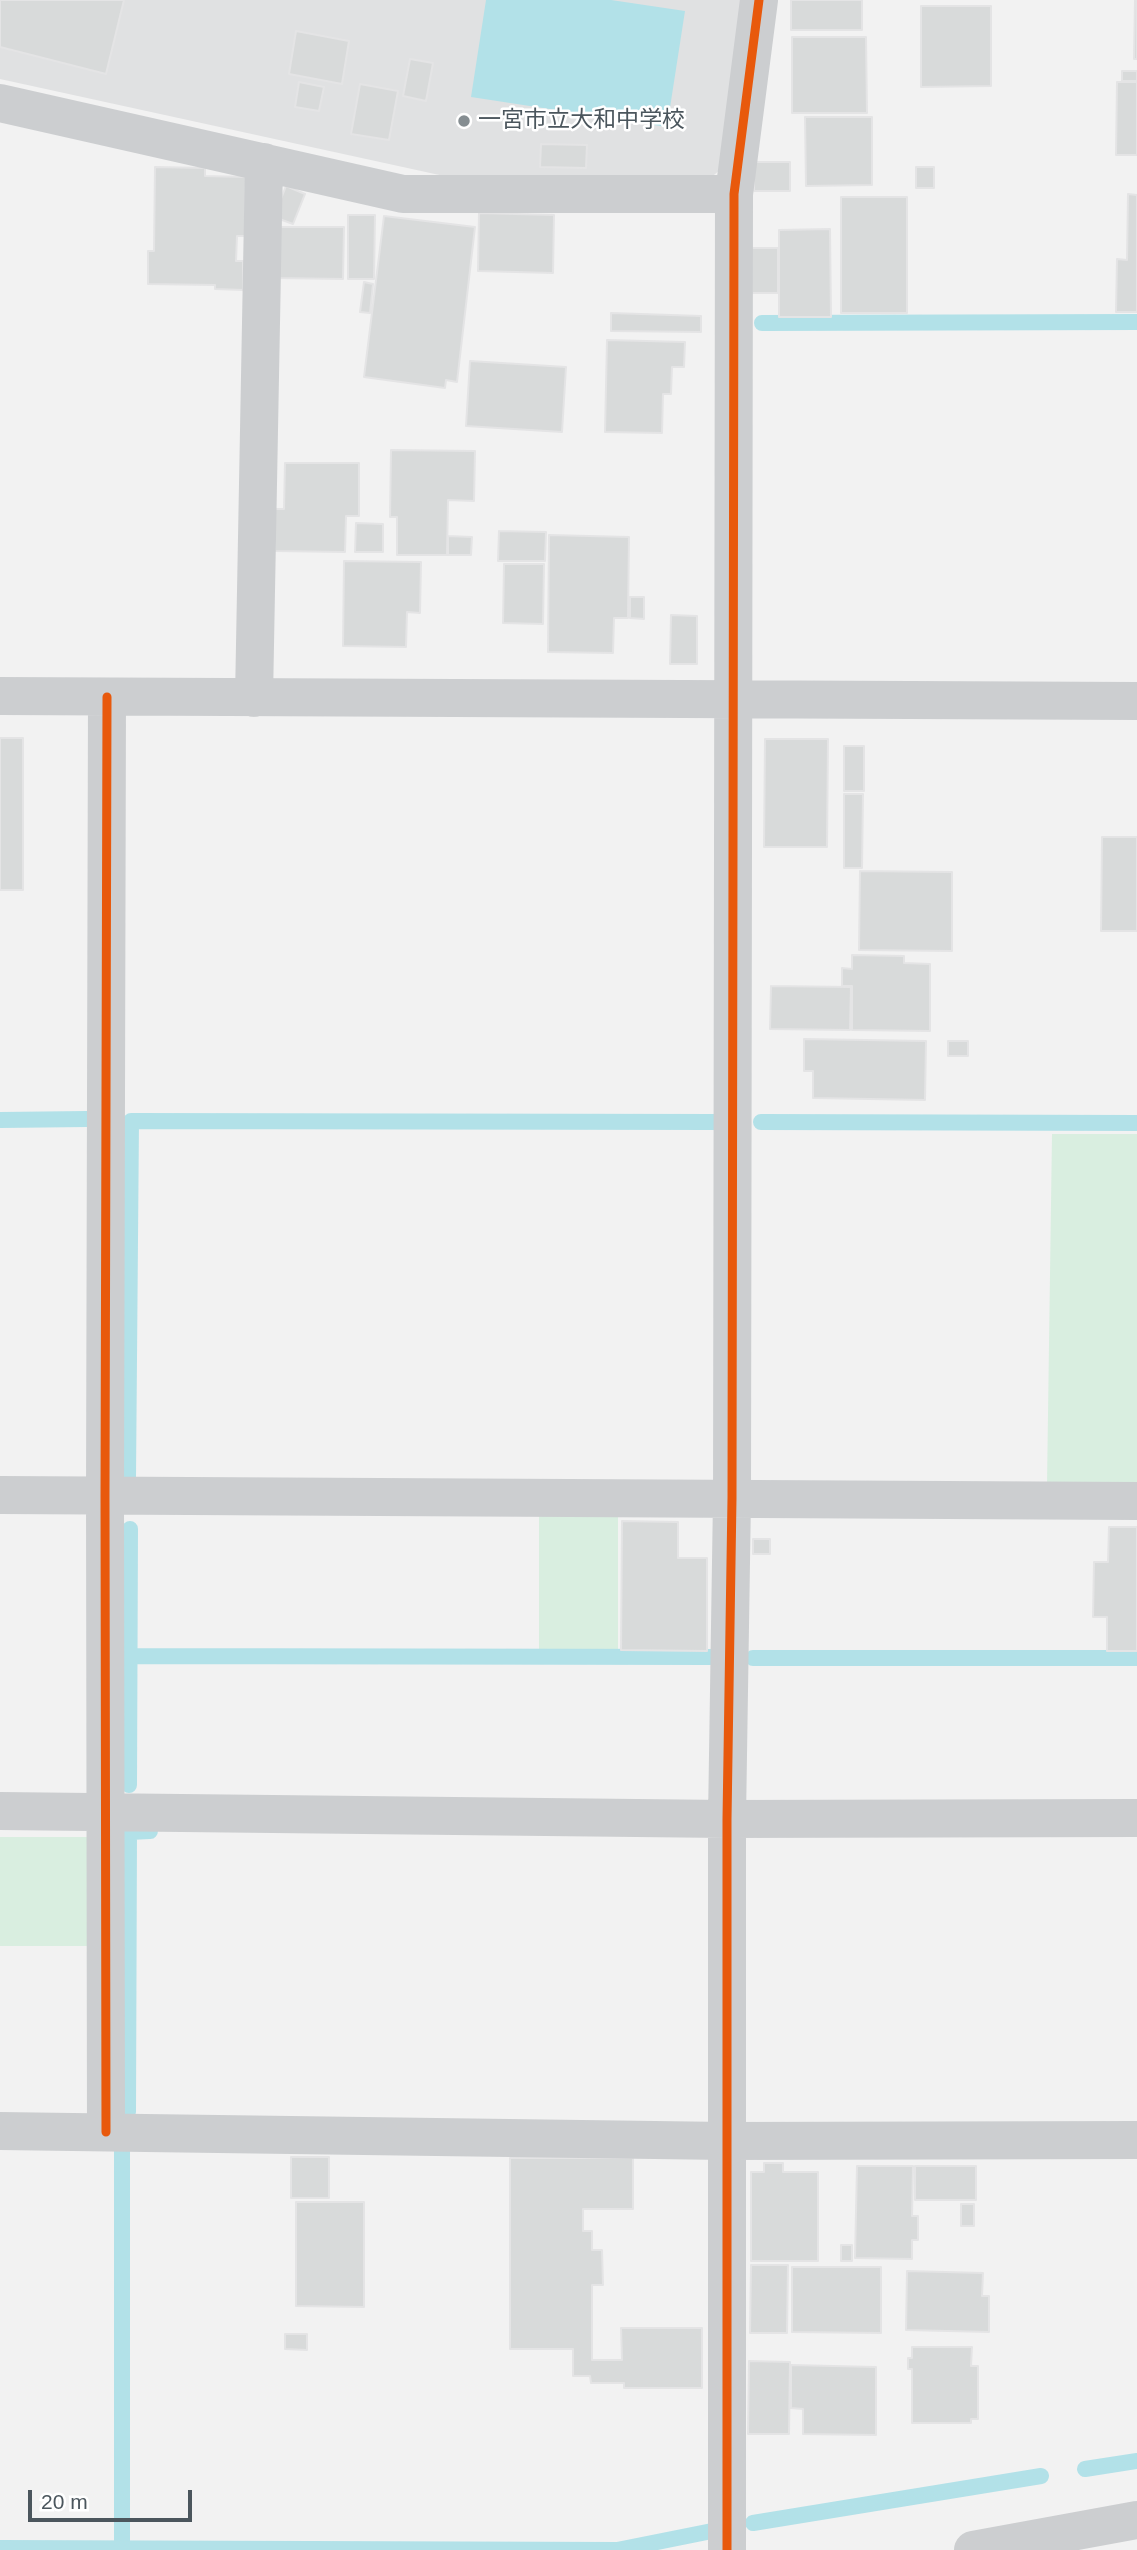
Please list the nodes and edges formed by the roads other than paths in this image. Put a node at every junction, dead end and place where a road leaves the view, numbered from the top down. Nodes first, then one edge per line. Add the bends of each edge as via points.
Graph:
1 (759, 0) edge
2 (0, 103) edge
3 (264, 162) junction
4 (734, 194) junction
5 (0, 696) edge
6 (107, 697) junction
7 (254, 698) junction
8 (733, 700) junction
9 (1137, 701) edge
10 (0, 1494) edge
11 (105, 1494) junction
12 (732, 1498) junction
13 (1137, 1501) edge
14 (0, 1811) edge
15 (106, 1813) junction
16 (1137, 1818) edge
17 (727, 1819) junction
18 (0, 2131) edge
19 (106, 2132) junction
20 (1137, 2140) edge
21 (727, 2141) junction
22 (1137, 2520) edge
23 (1095, 2540) edge
24 (727, 2550) edge
25 (973, 2550) edge

1 - 4 street
2 - 3 street
3 - 4 street via 403,194
3 - 7 street
4 - 8 street
5 - 6 street
6 - 7 street
6 - 11 street
7 - 8 street
8 - 9 street
8 - 12 street
10 - 11 street
11 - 12 street
11 - 15 street
12 - 13 street
12 - 17 street
14 - 15 street
15 - 17 street
15 - 19 street
16 - 17 street
17 - 21 street
18 - 19 street
19 - 21 street
20 - 21 street
21 - 24 street
22 - 23 street
23 - 25 street

